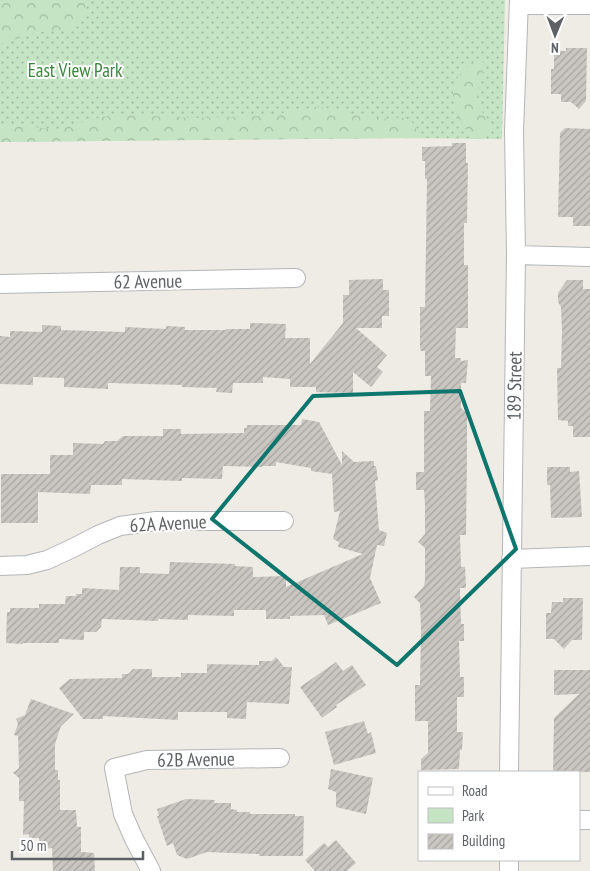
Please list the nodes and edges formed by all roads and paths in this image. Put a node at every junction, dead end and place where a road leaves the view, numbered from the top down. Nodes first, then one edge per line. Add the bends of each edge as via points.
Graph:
1 (519, 2) edge
2 (590, 5) edge
3 (516, 254) junction
4 (590, 257) edge
5 (296, 278) dead end
6 (0, 284) edge
7 (284, 521) dead end
8 (590, 556) edge
9 (511, 559) junction
10 (0, 566) edge
11 (280, 758) dead end
12 (509, 771) edge
13 (151, 871) edge

1 - 2 street
1 - 3 street, 189 Street via 514,131
3 - 4 street
3 - 9 street, 189 Street
5 - 6 street, 62 Avenue
7 - 10 street, 62A Avenue via 156,521 120,526 47,560
8 - 9 street
9 - 12 street, 189 Street
11 - 13 street, 62B Avenue via 146,760 114,768 123,814

